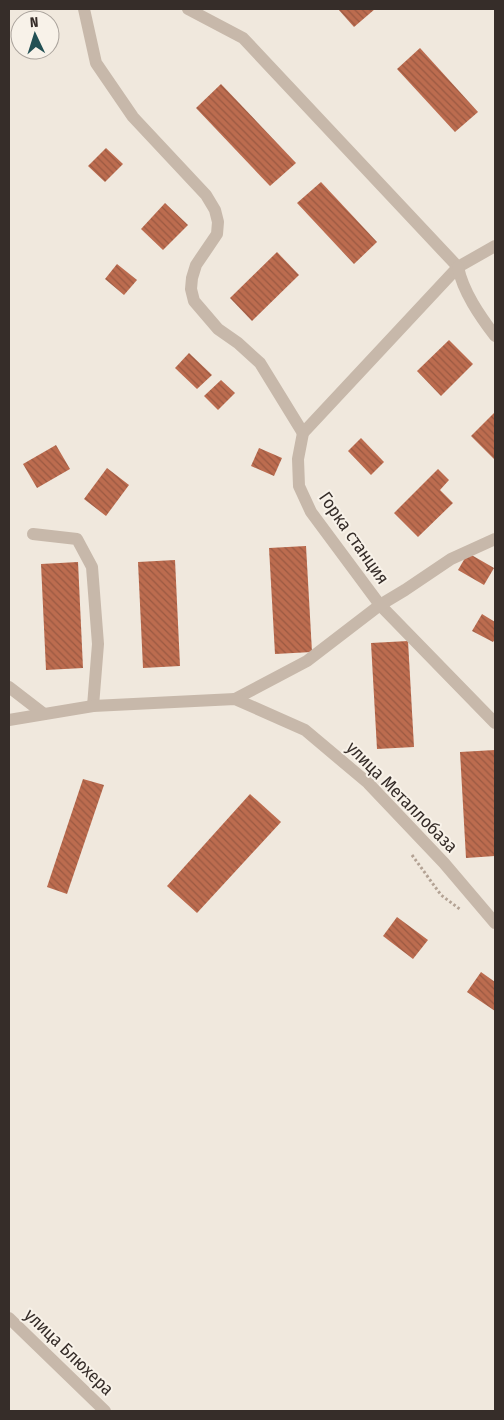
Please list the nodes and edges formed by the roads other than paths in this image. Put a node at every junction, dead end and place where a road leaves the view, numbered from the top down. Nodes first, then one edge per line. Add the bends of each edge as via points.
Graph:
1 (84, 9) edge
2 (188, 9) edge
3 (495, 246) edge
4 (482, 253) junction
5 (495, 258) edge
6 (458, 267) junction
7 (495, 336) edge
8 (303, 433) junction
9 (33, 534) dead end
10 (495, 538) edge
11 (380, 605) junction
12 (9, 687) edge
13 (235, 699) junction
14 (93, 706) junction
15 (44, 714) junction
16 (9, 720) edge
17 (495, 723) edge
18 (495, 923) edge
19 (9, 1318) edge
20 (105, 1411) edge

1 - 8 street via 96,63 133,117 206,195 215,210 217,234 196,265 191,289 194,301 218,329 260,363
2 - 6 street via 243,38
3 - 4 street
4 - 5 street
4 - 6 street
6 - 7 street via 460,279
6 - 8 street
8 - 11 street, Горка станция via 298,459 299,486 311,512
9 - 14 street via 77,539 92,567 98,644
10 - 11 street via 452,559
11 - 13 street via 307,661
11 - 17 street, Горка станция
12 - 15 street
13 - 14 street, улица Металлобаза
13 - 18 street, улица Металлобаза via 305,730 368,783 444,862
14 - 15 street, улица Металлобаза
15 - 16 street, улица Металлобаза
19 - 20 street, улица Блюхера

